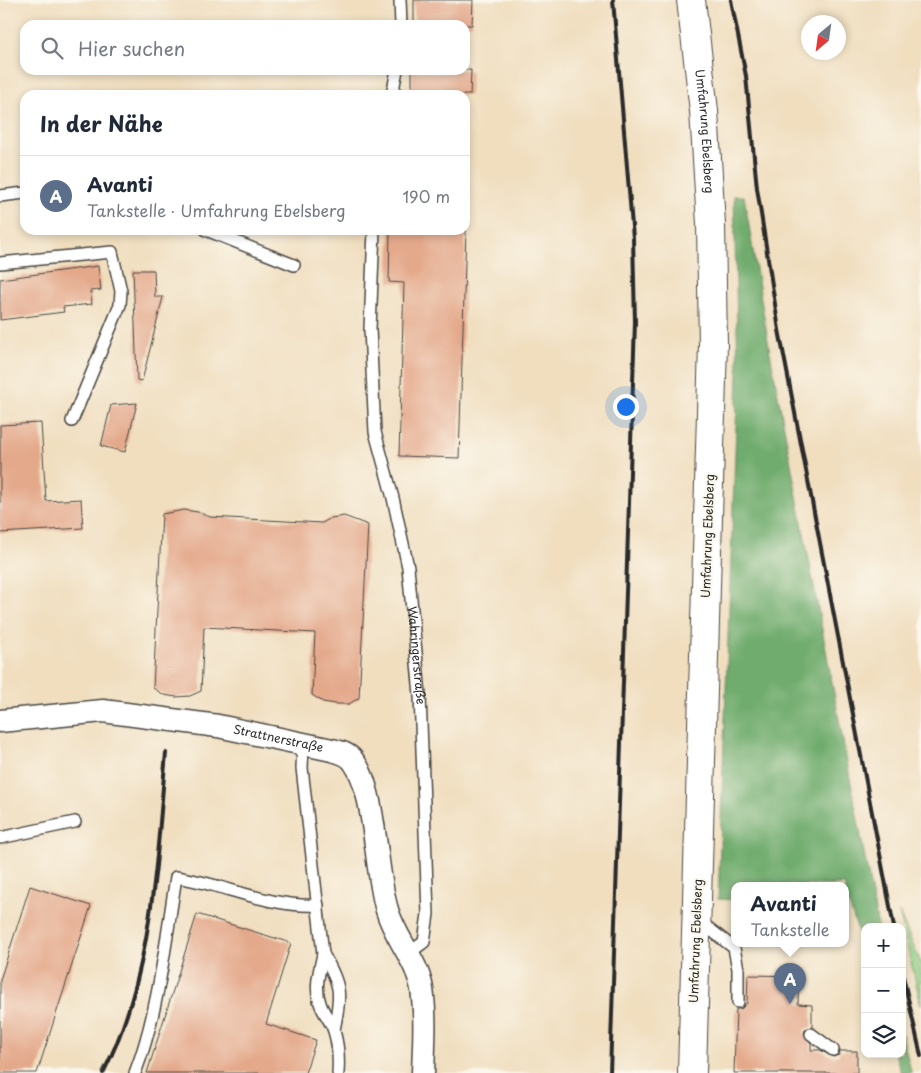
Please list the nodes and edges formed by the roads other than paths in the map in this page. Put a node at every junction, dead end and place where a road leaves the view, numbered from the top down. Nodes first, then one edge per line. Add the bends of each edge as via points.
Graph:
1 (400, 0) edge
2 (691, 0) edge
3 (401, 20) edge
4 (396, 75) edge
5 (393, 90) edge
6 (20, 194) edge
7 (0, 196) edge
8 (219, 235) edge
9 (374, 235) edge
10 (0, 263) edge
11 (294, 265) dead end
12 (72, 421) dead end
13 (0, 721) edge
14 (303, 744) junction
15 (75, 822) dead end
16 (0, 838) edge
17 (318, 905) junction
18 (696, 919) junction
19 (731, 946) edge
20 (733, 947) edge
21 (409, 953) junction
22 (323, 954) junction
23 (738, 1002) dead end
24 (334, 1030) junction
25 (811, 1034) dead end
26 (833, 1050) dead end
27 (135, 1073) edge
28 (338, 1073) edge
29 (423, 1073) edge
30 (692, 1073) edge

1 - 3 lane
2 - 18 main road, Umfahrung Ebelsberg via 704,111 711,224 713,344
4 - 5 lane
6 - 7 lane
8 - 11 lane
9 - 21 lane, Wahringerstraße via 370,329 375,432 408,567 420,695 428,914 424,942
10 - 12 lane via 112,252 121,291 120,305
13 - 14 street, Strattnerstraße via 103,711 218,726
14 - 17 lane via 302,768
14 - 21 street, Strattnerstraße via 344,753 354,760 359,769 370,808 387,911
15 - 16 lane
17 - 22 lane
17 - 27 lane via 288,905 176,877 162,967 142,1057
18 - 19 lane
18 - 30 main road, Umfahrung Ebelsberg
20 - 23 lane via 738,969
21 - 29 street via 422,988
22 - 24 lane via 318,993
22 - 24 lane via 340,990
24 - 28 lane
25 - 26 lane

